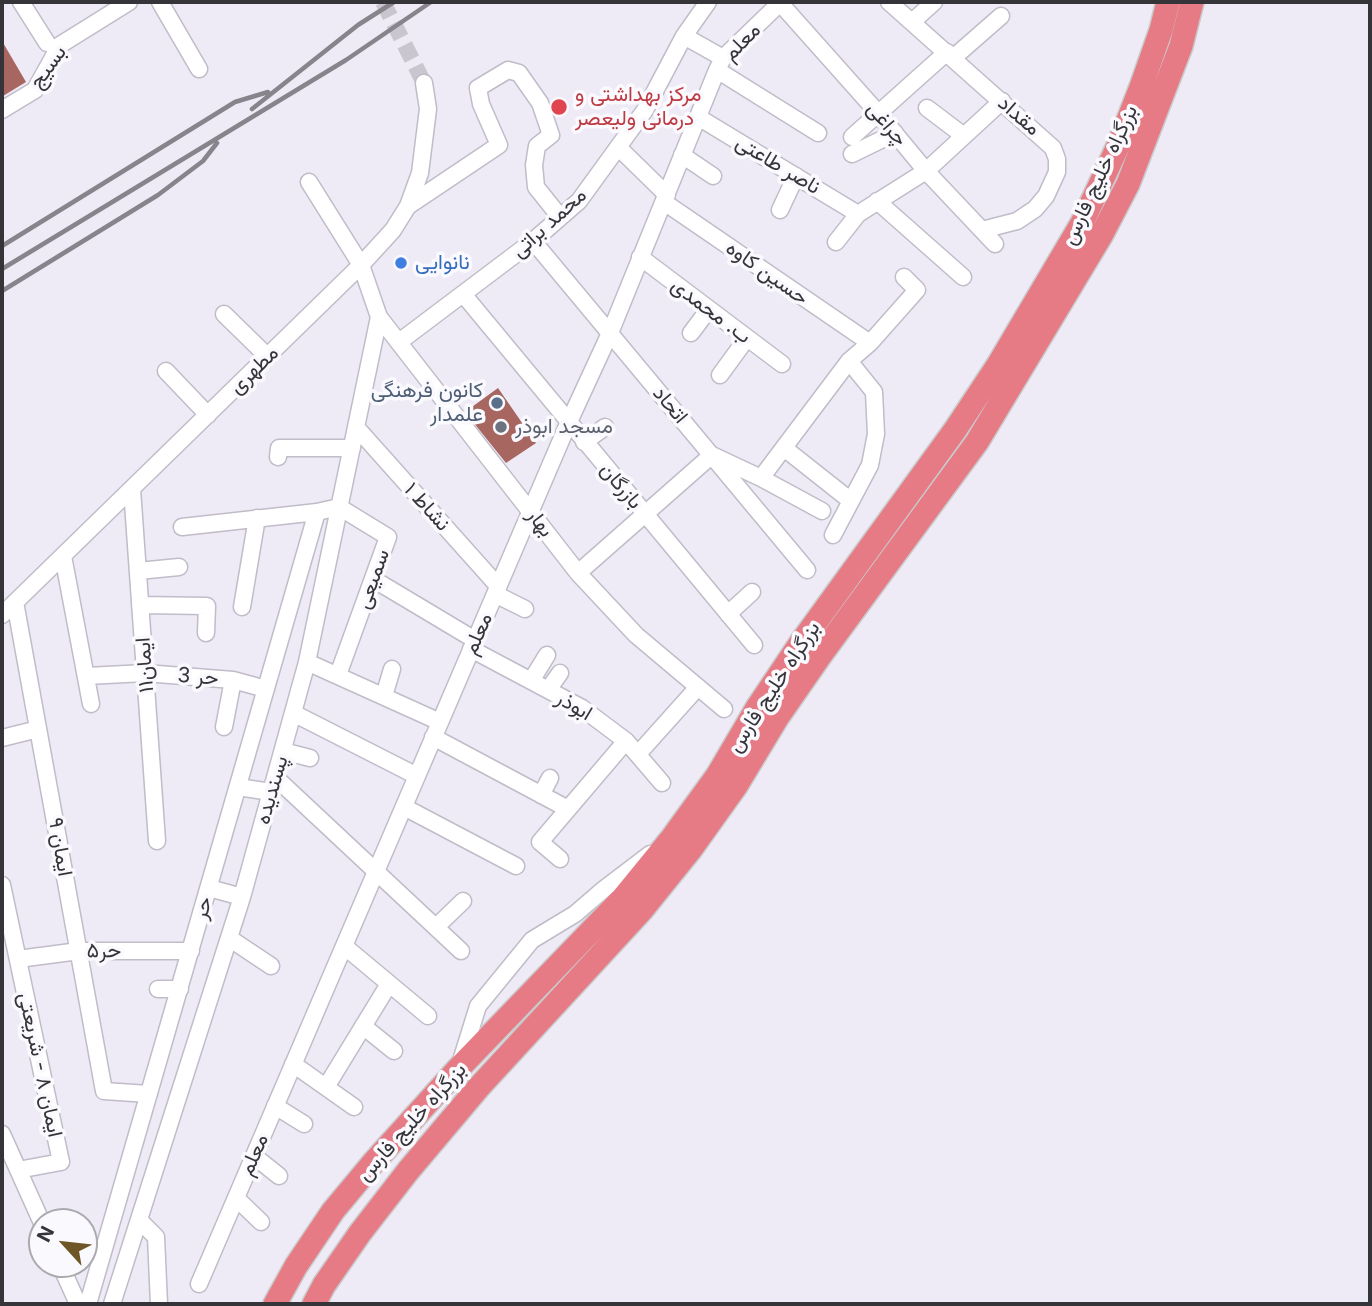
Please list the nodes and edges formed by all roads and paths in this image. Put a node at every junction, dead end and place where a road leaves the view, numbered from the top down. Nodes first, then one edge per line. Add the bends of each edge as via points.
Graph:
1 (21, 2) edge
2 (129, 2) edge
3 (160, 2) edge
4 (708, 2) edge
5 (780, 2) edge
6 (889, 2) edge
7 (934, 2) edge
8 (1168, 2) edge
9 (1192, 2) edge
10 (1001, 16) dead end
11 (912, 22) junction
12 (684, 36) junction
13 (47, 43) dead end
14 (950, 55) junction
15 (720, 64) junction
16 (199, 69) dead end
17 (425, 83) tunnel mouth
18 (1002, 101) junction
19 (927, 108) dead end
20 (2, 110) edge
21 (878, 113) junction
22 (698, 117) junction
23 (818, 133) dead end
24 (895, 133) junction
25 (964, 136) junction
26 (852, 137) dead end
27 (619, 148) junction
28 (852, 154) dead end
29 (682, 155) junction
30 (926, 171) junction
31 (713, 176) dead end
32 (796, 176) junction
33 (309, 182) dead end
34 (665, 198) junction
35 (877, 201) junction
36 (408, 206) junction
37 (780, 210) dead end
38 (858, 214) junction
39 (561, 217) junction
40 (982, 230) junction
41 (533, 241) junction
42 (836, 242) dead end
43 (995, 244) dead end
44 (640, 257) junction
45 (361, 265) junction
46 (963, 277) dead end
47 (904, 278) dead end
48 (463, 294) junction
49 (709, 309) junction
50 (224, 314) dead end
51 (379, 317) junction
52 (610, 333) junction
53 (691, 333) dead end
54 (747, 338) junction
55 (399, 342) junction
56 (870, 344) junction
57 (268, 356) junction
58 (849, 362) junction
59 (782, 364) dead end
60 (166, 371) dead end
61 (720, 375) dead end
62 (208, 415) junction
63 (568, 424) junction
64 (356, 428) junction
65 (605, 428) dead end
66 (584, 442) junction
67 (352, 447) junction
68 (784, 448) junction
69 (712, 455) junction
70 (278, 457) dead end
71 (761, 478) junction
72 (132, 489) junction
73 (851, 501) junction
74 (339, 507) junction
75 (531, 511) junction
76 (822, 511) dead end
77 (317, 512) junction
78 (644, 514) junction
79 (257, 518) junction
80 (181, 527) dead end
81 (833, 535) dead end
82 (63, 556) junction
83 (179, 568) dead end
84 (807, 570) dead end
85 (138, 572) junction
86 (578, 573) junction
87 (373, 579) junction
88 (497, 590) junction
89 (752, 592) dead end
90 (15, 602) junction
91 (140, 605) junction
92 (242, 607) dead end
93 (525, 609) dead end
94 (728, 614) junction
95 (2, 615) edge
96 (206, 633) dead end
97 (473, 645) junction
98 (754, 645) dead end
99 (547, 655) dead end
100 (307, 662) junction
101 (392, 669) dead end
102 (145, 673) junction
103 (560, 673) dead end
104 (338, 675) junction
105 (87, 676) junction
106 (233, 680) junction
107 (531, 681) junction
108 (698, 687) junction
109 (266, 689) junction
110 (548, 690) junction
111 (384, 696) junction
112 (91, 704) dead end
113 (724, 709) dead end
114 (293, 713) junction
115 (224, 727) dead end
116 (38, 729) junction
117 (437, 730) junction
118 (2, 738) edge
119 (626, 741) junction
120 (283, 751) junction
121 (638, 754) junction
122 (310, 758) dead end
123 (417, 776) junction
124 (550, 778) dead end
125 (662, 783) dead end
126 (274, 785) junction
127 (238, 787) junction
128 (541, 795) junction
129 (404, 807) junction
130 (568, 809) junction
131 (672, 838) junction
132 (157, 841) dead end
133 (560, 859) dead end
134 (516, 866) dead end
135 (376, 870) junction
136 (2, 885) edge
137 (209, 888) junction
138 (242, 897) junction
139 (463, 901) dead end
140 (436, 927) junction
141 (229, 938) junction
142 (344, 946) junction
143 (79, 951) junction
144 (191, 951) junction
145 (461, 951) dead end
146 (18, 959) junction
147 (271, 966) dead end
148 (389, 984) junction
149 (158, 989) dead end
150 (180, 989) junction
151 (428, 1016) dead end
152 (363, 1026) junction
153 (394, 1051) dead end
154 (293, 1064) junction
155 (458, 1069) junction
156 (326, 1087) junction
157 (149, 1094) junction
158 (275, 1106) junction
159 (354, 1107) dead end
160 (304, 1124) dead end
161 (2, 1134) edge
162 (254, 1156) junction
163 (18, 1170) junction
164 (279, 1176) dead end
165 (236, 1198) junction
166 (35, 1208) edge
167 (139, 1220) junction
168 (261, 1222) dead end
169 (66, 1278) edge
170 (199, 1284) dead end
171 (78, 1304) edge
172 (88, 1304) edge
173 (112, 1304) edge
174 (159, 1304) edge
175 (275, 1304) edge
176 (314, 1304) edge

1 - 13 street
2 - 20 street, بسیج via 60,45 35,90
3 - 16 street
4 - 12 street, محمد براتی
5 - 15 street, معلم
5 - 21 street, چراغی
6 - 11 street, مقداد
7 - 11 street
8 - 131 highway, بزرگراه خلیج فارس via 1141,87 1082,223 998,365 800,644
9 - 176 highway, بزرگراه خلیج فارس via 1181,46 1128,184 977,442 820,656 691,849 408,1171
10 - 14 street
11 - 14 street, مقداد
12 - 15 street
12 - 27 street, محمد براتی
14 - 18 street, مقداد
14 - 21 street
15 - 22 street, معلم
15 - 23 street
17 - 36 street, مطهری via 426,142
18 - 25 street
18 - 40 street, مقداد via 1053,148 1056,172 1035,209 1017,221
19 - 25 street
21 - 24 street, چراغی
21 - 26 street
22 - 29 street, معلم
22 - 32 street, ناصر طاعتی
24 - 28 street
24 - 30 street, چراغی
25 - 30 street
27 - 34 street, حسین کاوه
27 - 39 street, محمد براتی
29 - 31 street
29 - 34 street, معلم
30 - 35 street
30 - 40 street, چراغی
32 - 37 street
32 - 38 street, ناصر طاعتی
33 - 45 street
34 - 44 street, معلم
34 - 56 street, حسین کاوه
35 - 38 street
35 - 46 street
36 - 39 street via 499,145 478,88 509,70 519,73 541,103 551,135 537,146 536,187
36 - 45 street, مطهری via 394,230
38 - 42 street
39 - 41 street, محمد براتی
40 - 43 street, چراغی
41 - 48 street, محمد براتی
41 - 52 street, اتحاد
44 - 49 street, ب. محمدی
44 - 52 street, معلم
45 - 51 street
45 - 57 street, مطهری
47 - 56 street via 917,290
48 - 55 street, محمد براتی
48 - 63 street, بازرگان
49 - 53 street
49 - 54 street, ب. محمدی
50 - 57 street
51 - 55 street, بهار
51 - 64 street, پسندیده
52 - 63 street, معلم
52 - 69 street, اتحاد
54 - 59 street, ب. محمدی
54 - 61 street
55 - 75 street, بهار
56 - 58 street
57 - 62 street, مطهری
58 - 68 street
58 - 73 street via 874,392 876,434 870,465
60 - 62 street
62 - 72 street, مطهری
63 - 66 street, بازرگان
63 - 75 street, معلم
64 - 67 street, پسندیده
64 - 88 street, نشاط ۱
65 - 66 street
66 - 78 street, بازرگان
67 - 70 street via 279,448
67 - 74 street, پسندیده
68 - 71 street
68 - 73 street
69 - 71 street
69 - 78 street
69 - 84 street, اتحاد
71 - 76 street
72 - 82 street, مطهری
72 - 85 street, ایمان۱۱
73 - 81 street
74 - 77 street
74 - 87 street, سمیعی via 388,537
74 - 100 street, پسندیده
75 - 86 street, بهار
75 - 88 street, معلم
77 - 79 street
77 - 109 street, حر
78 - 86 street
78 - 94 street, بازرگان
79 - 80 street
79 - 92 street via 242,560
82 - 90 street, مطهری
82 - 105 street
83 - 85 street
85 - 91 street, ایمان۱۱
86 - 108 street, بهار via 636,635
87 - 97 street, ابوذر
87 - 104 street, سمیعی
88 - 93 street
88 - 97 street, معلم
89 - 94 street
90 - 95 street, مطهری
90 - 116 street, ایمان ۹
91 - 96 street via 207,606
91 - 102 street, ایمان۱۱
94 - 98 street, بازرگان
97 - 107 street, ابوذر
97 - 117 street, معلم
99 - 107 street
100 - 104 street
100 - 114 street, پسندیده
101 - 111 street
102 - 105 street, حر 3
102 - 106 street, حر 3
102 - 132 street, ایمان۱۱
103 - 110 street
104 - 111 street
105 - 112 street
106 - 109 street, حر 3
106 - 115 street
107 - 110 street, ابوذر
108 - 113 street, بهار
108 - 121 street
109 - 127 street, حر
110 - 119 street, ابوذر via 582,708
111 - 117 street
114 - 120 street, پسندیده
114 - 123 street
116 - 118 street
116 - 143 street, ایمان ۹
117 - 123 street, معلم
117 - 128 street
119 - 121 street, ابوذر
119 - 130 street
120 - 122 street
120 - 126 street, پسندیده
121 - 125 street, ابوذر
123 - 129 street, معلم
124 - 128 street
126 - 127 street
126 - 135 street
126 - 138 street, پسندیده
127 - 137 street, حر
128 - 130 street
129 - 134 street
129 - 135 street, معلم
130 - 133 street via 540,842
131 - 155 highway, بزرگراه خلیج فارس via 623,898
131 - 155 street via 575,914 532,940 478,1006
135 - 140 street
135 - 142 street, معلم
136 - 146 street, ایمان ۸ - شریعتی
137 - 138 street
137 - 144 street, حر
138 - 141 street, پسندیده
139 - 140 street
140 - 145 street
141 - 147 street
141 - 167 street, پسندیده
142 - 148 street
142 - 154 street, معلم
143 - 144 street, حر۵
143 - 146 street, حر۵
143 - 157 street, ایمان ۹ via 104,1091
144 - 150 street, حر
146 - 163 street, ایمان ۸ - شریعتی via 61,1162
148 - 151 street
148 - 152 street
149 - 150 street
150 - 157 street, حر
152 - 153 street
152 - 156 street
154 - 156 street
154 - 158 street, معلم
155 - 175 highway, بزرگراه خلیج فارس via 333,1211
156 - 159 street
157 - 172 street, حر
158 - 160 street
158 - 162 street, معلم
161 - 163 street
162 - 164 street
162 - 165 street, معلم
163 - 166 street
165 - 168 street
165 - 170 street, معلم
167 - 173 street, پسندیده
167 - 174 street via 156,1237
169 - 171 street

